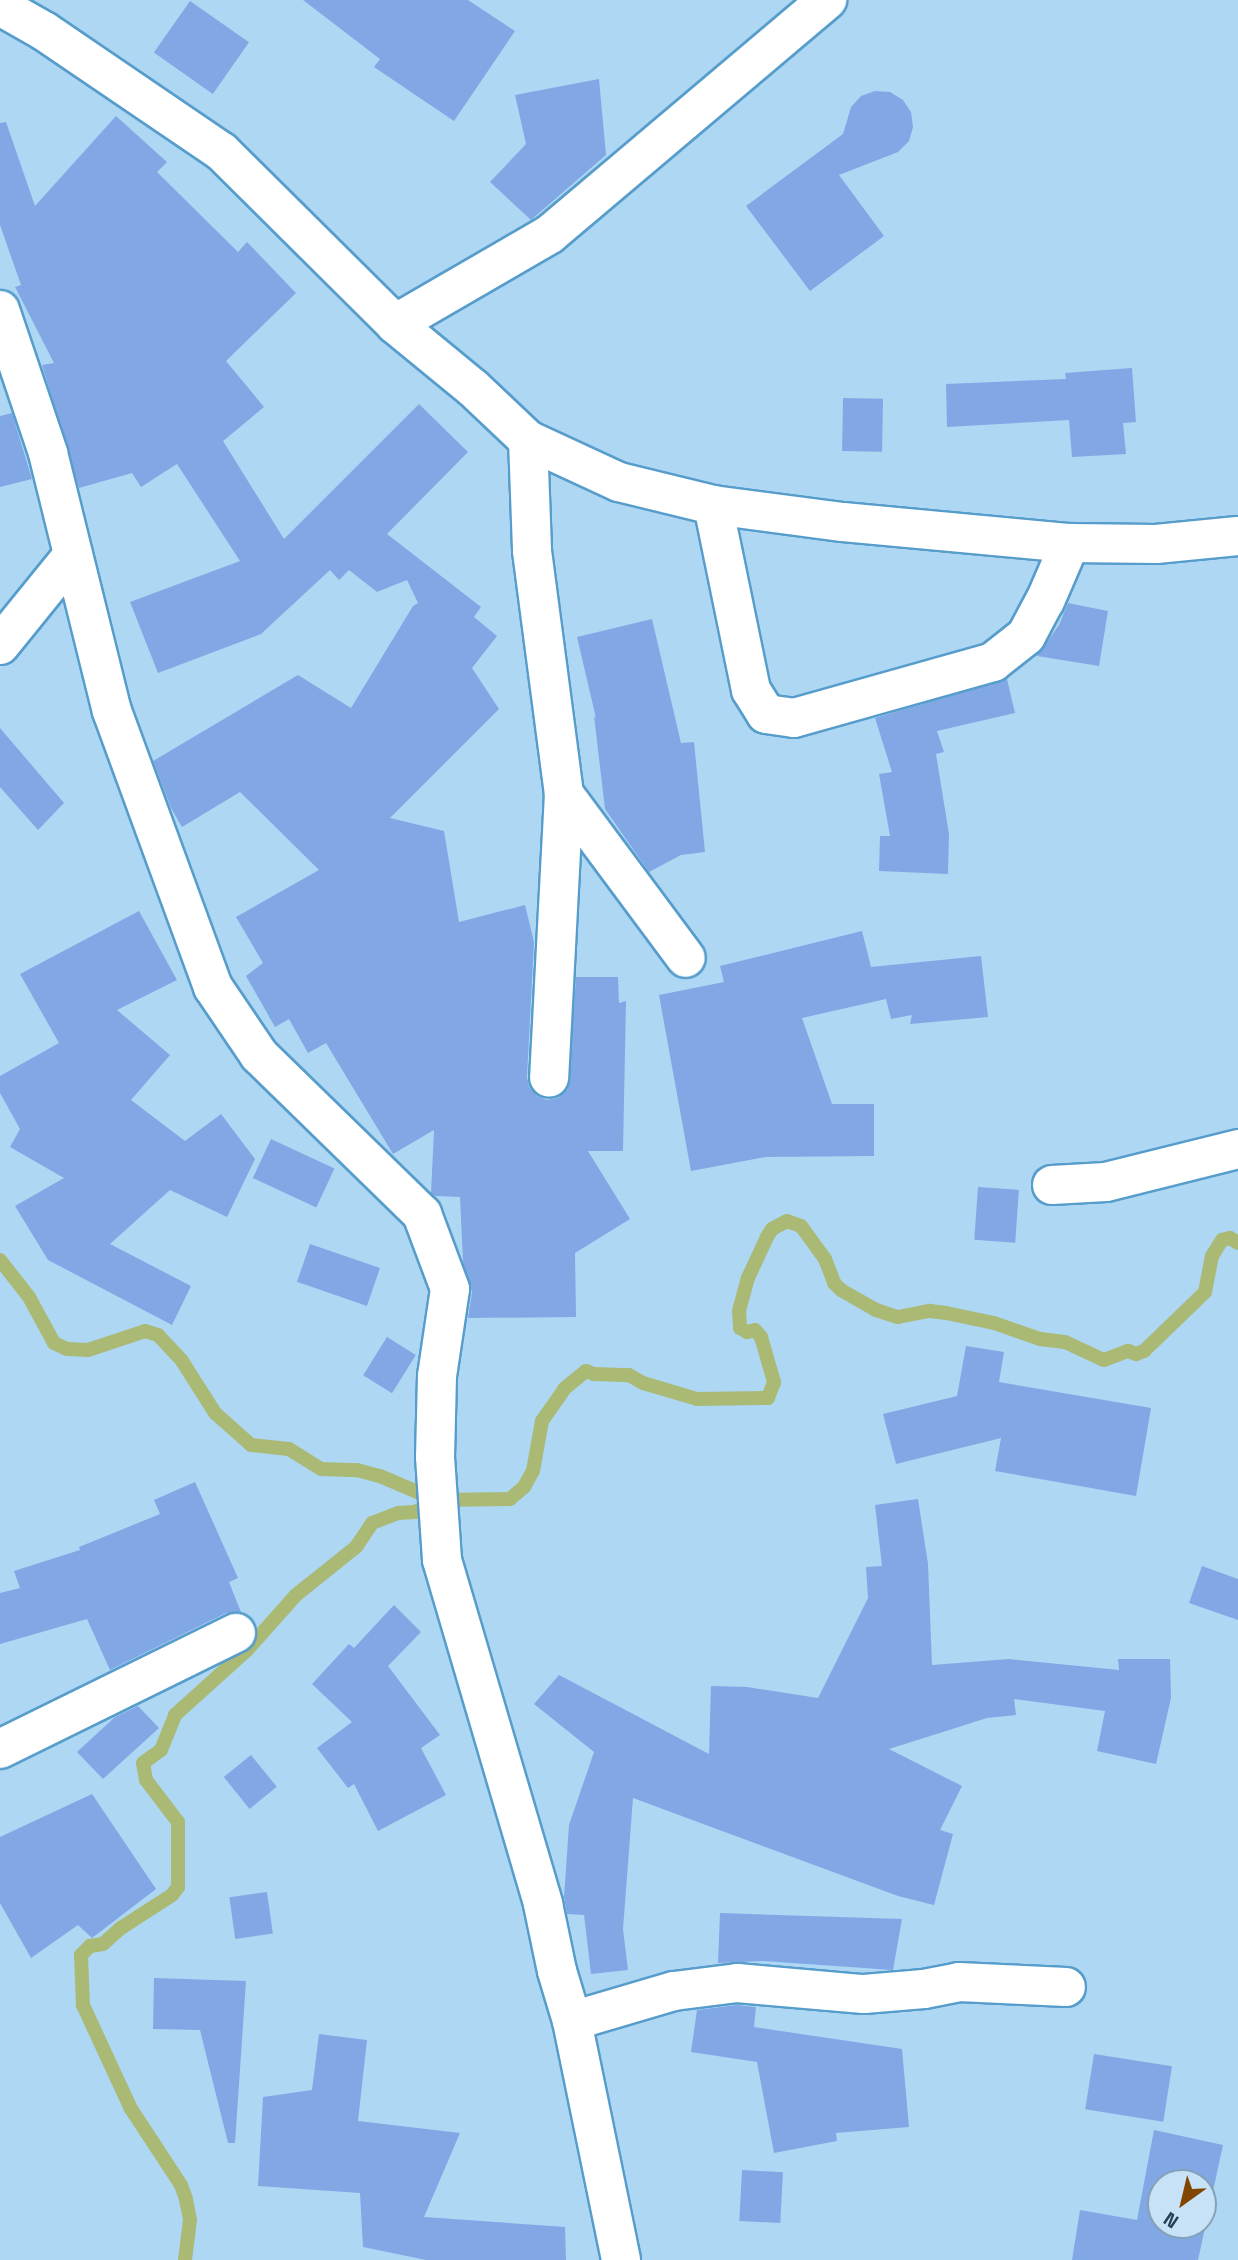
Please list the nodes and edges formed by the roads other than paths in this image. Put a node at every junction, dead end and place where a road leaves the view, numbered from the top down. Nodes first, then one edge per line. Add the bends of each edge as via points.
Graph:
1 (827, 0) edge
2 (0, 6) edge
3 (0, 310) edge
4 (395, 324) junction
5 (528, 440) junction
6 (713, 505) junction
7 (1238, 536) edge
8 (1070, 543) junction
9 (73, 555) junction
10 (0, 645) edge
11 (564, 794) junction
12 (686, 958) dead end
13 (549, 1077) dead end
14 (1238, 1149) edge
15 (1052, 1185) dead end
16 (236, 1633) dead end
17 (0, 1749) edge
18 (1066, 1987) dead end
19 (572, 2021) junction
20 (621, 2260) edge

1 - 4 street via 550,233
2 - 4 street via 222,152
3 - 9 street via 48,453
4 - 5 street
5 - 6 street via 619,482
5 - 11 street via 532,551
6 - 8 street
6 - 8 street via 751,690 766,714 794,718 993,662 1026,636
7 - 8 street via 1156,544
9 - 10 street
9 - 19 street via 112,711 214,987 260,1055 422,1213 450,1289 437,1376 435,1457 442,1560 543,1904
11 - 12 street
11 - 13 street
14 - 15 street via 1106,1182
16 - 17 street
18 - 19 street via 959,1982 864,1994 737,1983 674,1991
19 - 20 street

